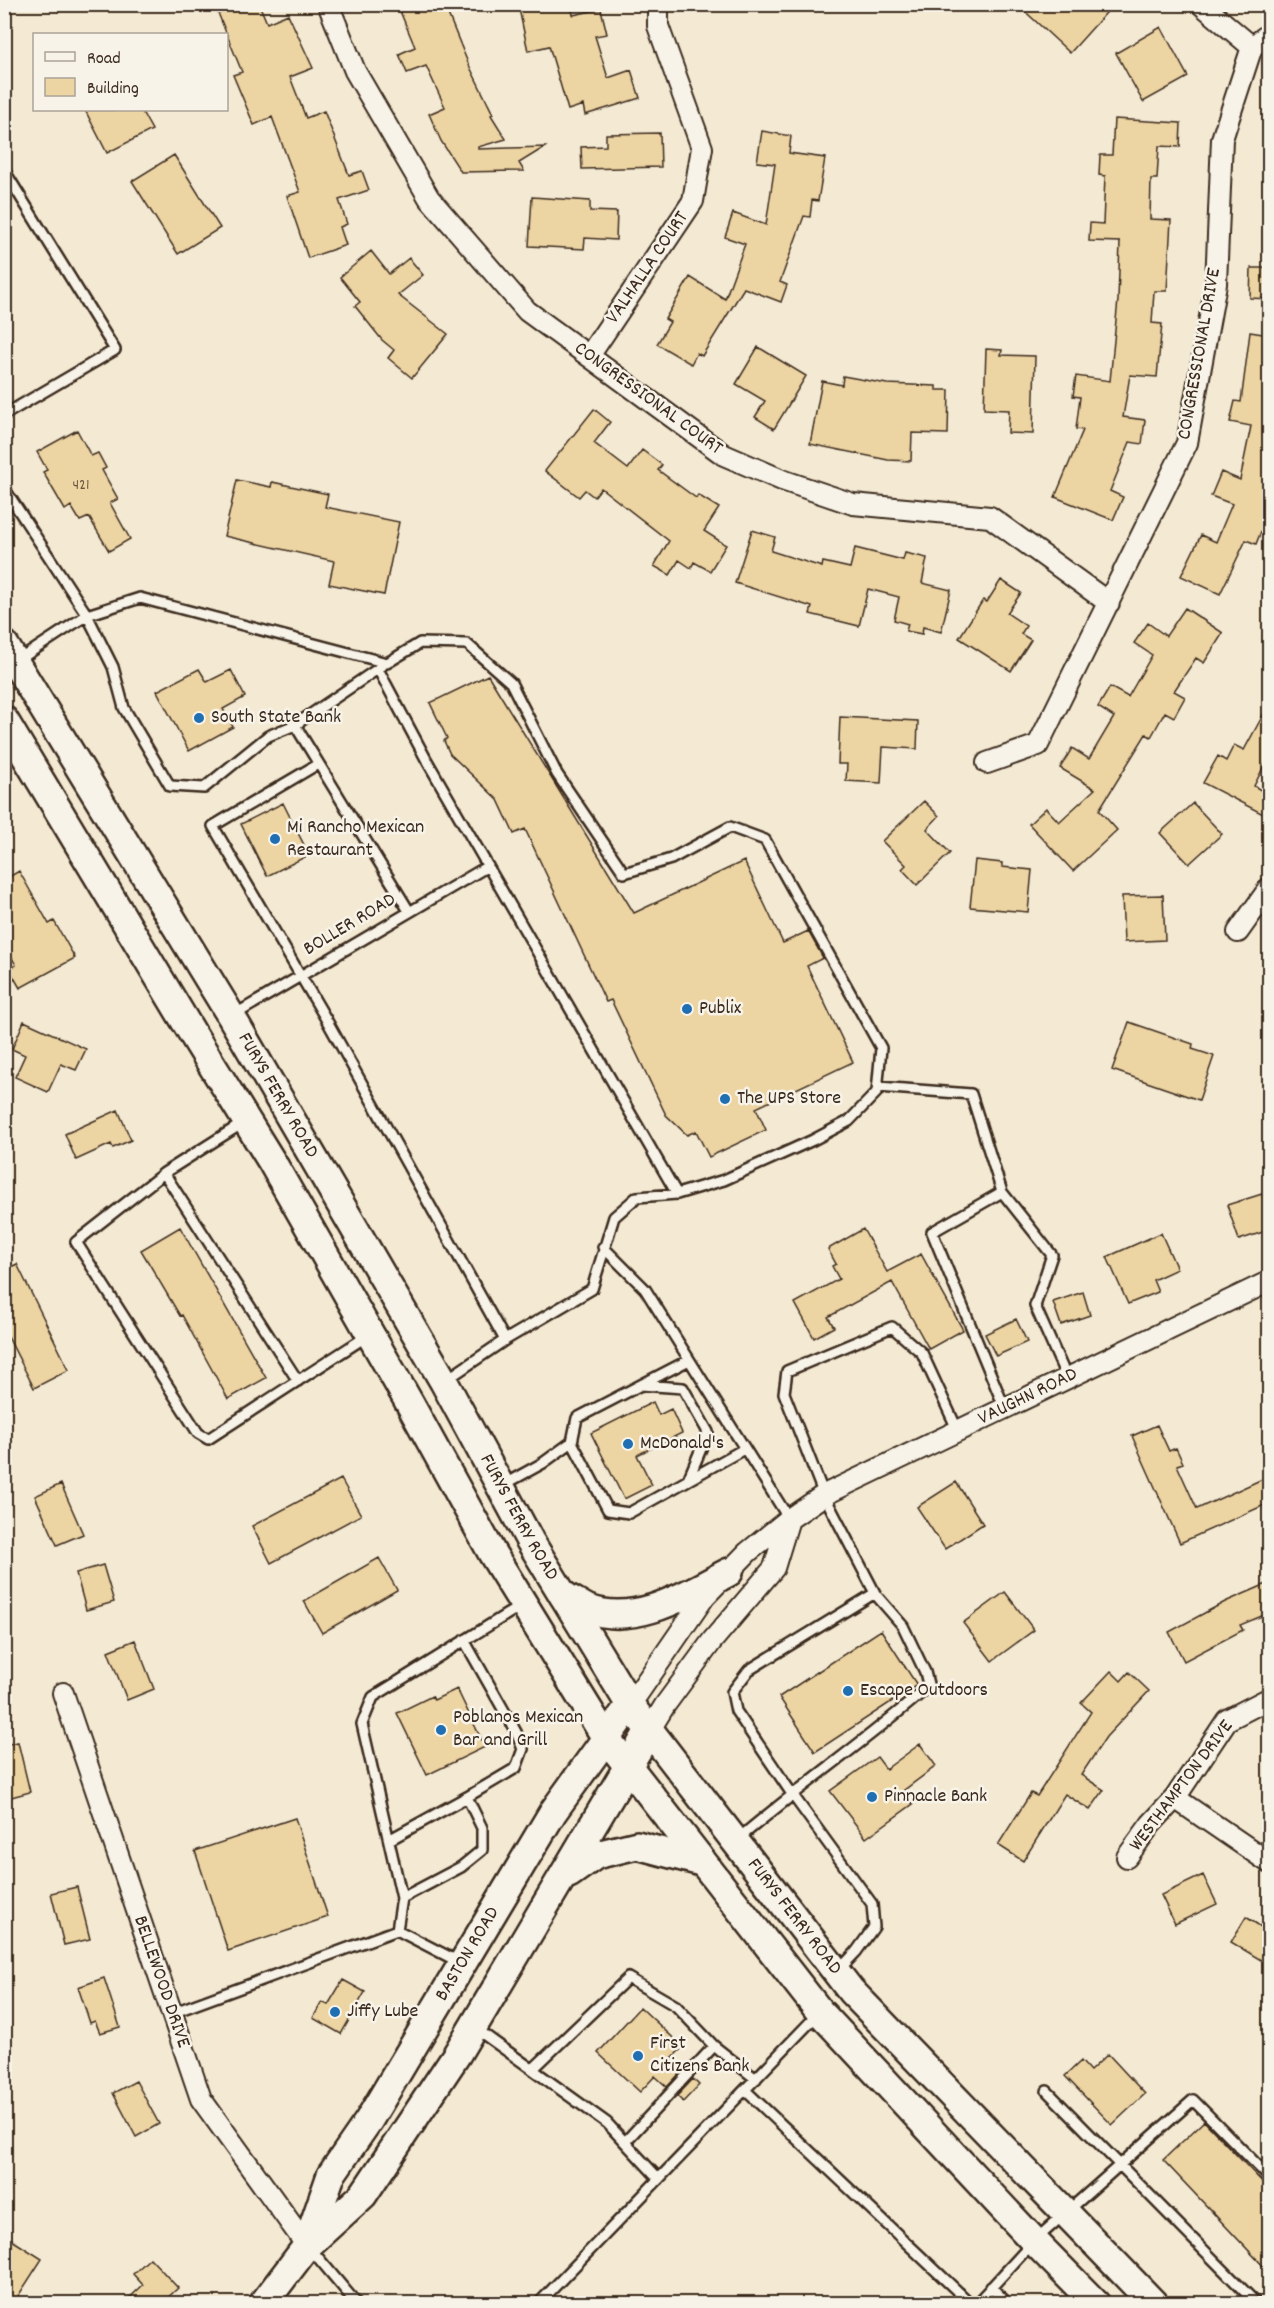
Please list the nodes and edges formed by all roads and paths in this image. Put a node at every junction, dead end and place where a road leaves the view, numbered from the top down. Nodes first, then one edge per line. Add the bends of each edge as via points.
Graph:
1 (328, 4) edge
2 (658, 4) edge
3 (1201, 4) edge
4 (1269, 33) edge
5 (1252, 47) junction
6 (4, 170) edge
7 (589, 356) junction
8 (4, 415) edge
9 (4, 488) edge
10 (1109, 603) junction
11 (87, 615) junction
12 (8, 658) edge
13 (387, 663) junction
14 (378, 669) junction
15 (4, 720) edge
16 (295, 726) junction
17 (987, 763) dead end
18 (318, 764) junction
19 (488, 866) junction
20 (1269, 887) edge
21 (409, 911) junction
22 (1238, 932) dead end
23 (301, 976) junction
24 (231, 1016) junction
25 (878, 1087) junction
26 (247, 1121) junction
27 (164, 1173) junction
28 (1002, 1192) junction
29 (677, 1194) junction
30 (603, 1247) junction
31 (1269, 1281) edge
32 (369, 1334) junction
33 (505, 1341) junction
34 (689, 1360) junction
35 (1068, 1378) junction
36 (298, 1380) junction
37 (444, 1382) junction
38 (640, 1385) junction
39 (1005, 1409) junction
40 (958, 1431) junction
41 (572, 1442) junction
42 (744, 1449) junction
43 (688, 1480) junction
44 (501, 1486) junction
45 (824, 1495) junction
46 (789, 1519) junction
47 (729, 1572) junction
48 (875, 1593) junction
49 (563, 1595) junction
50 (524, 1604) junction
51 (464, 1640) junction
52 (63, 1693) dead end
53 (1269, 1698) edge
54 (630, 1705) junction
55 (649, 1731) junction
56 (606, 1738) junction
57 (627, 1768) junction
58 (792, 1794) junction
59 (466, 1797) junction
60 (1175, 1798) junction
61 (389, 1840) junction
62 (735, 1842) junction
63 (1127, 1857) dead end
64 (701, 1862) junction
65 (1269, 1863) edge
66 (561, 1880) junction
67 (402, 1898) junction
68 (397, 1930) junction
69 (461, 1963) junction
70 (837, 1972) junction
71 (820, 2012) junction
72 (172, 2013) junction
73 (473, 2027) junction
74 (714, 2046) junction
75 (533, 2069) junction
76 (756, 2079) junction
77 (745, 2090) junction
78 (1047, 2091) dead end
79 (625, 2142) junction
80 (1119, 2164) junction
81 (1269, 2178) edge
82 (659, 2179) junction
83 (1067, 2213) junction
84 (1034, 2241) junction
85 (307, 2246) junction
86 (991, 2288) junction
87 (262, 2304) edge
88 (357, 2304) edge
89 (538, 2304) edge
90 (971, 2304) edge
91 (976, 2304) edge
92 (1008, 2304) edge
93 (1096, 2304) edge
94 (1154, 2304) edge
95 (1257, 2304) edge

1 - 7 street, CONGRESSIONAL COURT via 355,71 429,198 527,310
2 - 7 street, VALHALLA COURT via 658,26 702,148 693,201
3 - 5 street
4 - 5 street
5 - 10 street, CONGRESSIONAL DRIVE via 1222,139 1216,284 1186,443
6 - 8 lane via 115,350
7 - 10 street, CONGRESSIONAL COURT via 724,455 853,504 990,518
9 - 11 lane
10 - 17 street, CONGRESSIONAL DRIVE via 1038,745
11 - 12 lane
11 - 13 lane via 140,598
11 - 16 lane via 113,667 124,708 170,786 204,788 268,736
12 - 24 main road, FURYS FERRY ROAD
13 - 14 lane
13 - 25 lane via 420,644 467,644 511,684 557,774 624,873 672,859 730,827 765,840 881,1048
14 - 16 lane
14 - 19 lane
15 - 26 main road, FURYS FERRY ROAD
16 - 18 lane
18 - 21 lane
18 - 23 lane via 213,826
19 - 21 lane, BOLLER ROAD
19 - 29 lane
20 - 22 street
21 - 23 lane, BOLLER ROAD
23 - 24 lane, BOLLER ROAD
23 - 33 lane
24 - 37 main road, FURYS FERRY ROAD
25 - 28 lane via 971,1094
25 - 29 lane via 849,1121 724,1180
26 - 27 lane
26 - 32 main road, FURYS FERRY ROAD
27 - 36 lane
27 - 36 lane via 76,1242 198,1433 208,1439
28 - 35 lane via 1052,1255 1035,1306
28 - 39 lane via 932,1232
29 - 30 lane via 637,1197 614,1218
30 - 33 lane via 592,1289
30 - 34 lane via 645,1289
31 - 35 street, VAUGHN ROAD
32 - 36 lane
32 - 50 main road, FURYS FERRY ROAD
33 - 37 lane
34 - 38 lane
34 - 42 lane
35 - 39 street, VAUGHN ROAD
37 - 44 main road, FURYS FERRY ROAD
38 - 41 lane via 577,1418
38 - 43 lane via 683,1388 708,1432
39 - 40 street, VAUGHN ROAD
40 - 45 street, VAUGHN ROAD
40 - 45 lane via 922,1353 892,1327 787,1371 784,1393
41 - 43 lane via 608,1510 628,1513
41 - 44 lane
42 - 43 lane
42 - 46 lane
44 - 49 main road, FURYS FERRY ROAD
45 - 46 street, VAUGHN ROAD
45 - 48 lane
46 - 47 street, VAUGHN ROAD
46 - 55 street via 774,1568 712,1641
47 - 49 main road via 670,1603 625,1614 589,1609
47 - 54 street, VAUGHN ROAD via 705,1596
48 - 58 lane via 903,1626 925,1672 927,1688
48 - 58 lane via 749,1670 732,1692 736,1710
49 - 54 main road, FURYS FERRY ROAD
50 - 51 lane
50 - 56 main road, FURYS FERRY ROAD
51 - 59 lane via 523,1749 516,1768
51 - 61 lane via 373,1697 362,1724
52 - 72 street, BELLEWOOD DRIVE
53 - 60 street, WESTHAMPTON DRIVE via 1227,1720
54 - 55 main road, FURYS FERRY ROAD
54 - 56 main road, BASTON ROAD
55 - 57 main road, BASTON ROAD
55 - 62 main road, FURYS FERRY ROAD
56 - 57 main road, FURYS FERRY ROAD
56 - 69 main road, BASTON ROAD via 553,1812
57 - 64 main road, FURYS FERRY ROAD
57 - 66 main road, BASTON ROAD
58 - 62 lane
58 - 70 lane via 872,1904 874,1927
59 - 61 lane
59 - 67 lane via 482,1828 482,1850 461,1867
60 - 63 street, WESTHAMPTON DRIVE
60 - 65 street
61 - 67 lane
62 - 70 main road, FURYS FERRY ROAD
64 - 66 main road via 637,1845 596,1855
64 - 71 main road, FURYS FERRY ROAD
66 - 73 main road, BASTON ROAD
67 - 68 lane
68 - 69 lane
68 - 72 lane
69 - 85 main road, BASTON ROAD via 369,2120 331,2175
70 - 83 main road, FURYS FERRY ROAD
71 - 76 lane
71 - 84 main road, FURYS FERRY ROAD
72 - 85 street, BELLEWOOD DRIVE via 201,2099
73 - 75 lane
73 - 85 main road, BASTON ROAD via 363,2195
74 - 75 lane via 676,2006 628,1978
74 - 76 lane
74 - 79 lane
75 - 79 lane via 607,2123
76 - 77 lane
77 - 82 lane
77 - 90 lane
78 - 80 lane
79 - 82 lane
80 - 81 lane via 1193,2100
80 - 83 lane
80 - 95 lane
82 - 89 lane
83 - 84 lane
83 - 94 main road, FURYS FERRY ROAD
84 - 86 lane
84 - 93 main road, FURYS FERRY ROAD
85 - 87 main road, BASTON ROAD
85 - 88 lane
86 - 91 lane
86 - 92 lane

